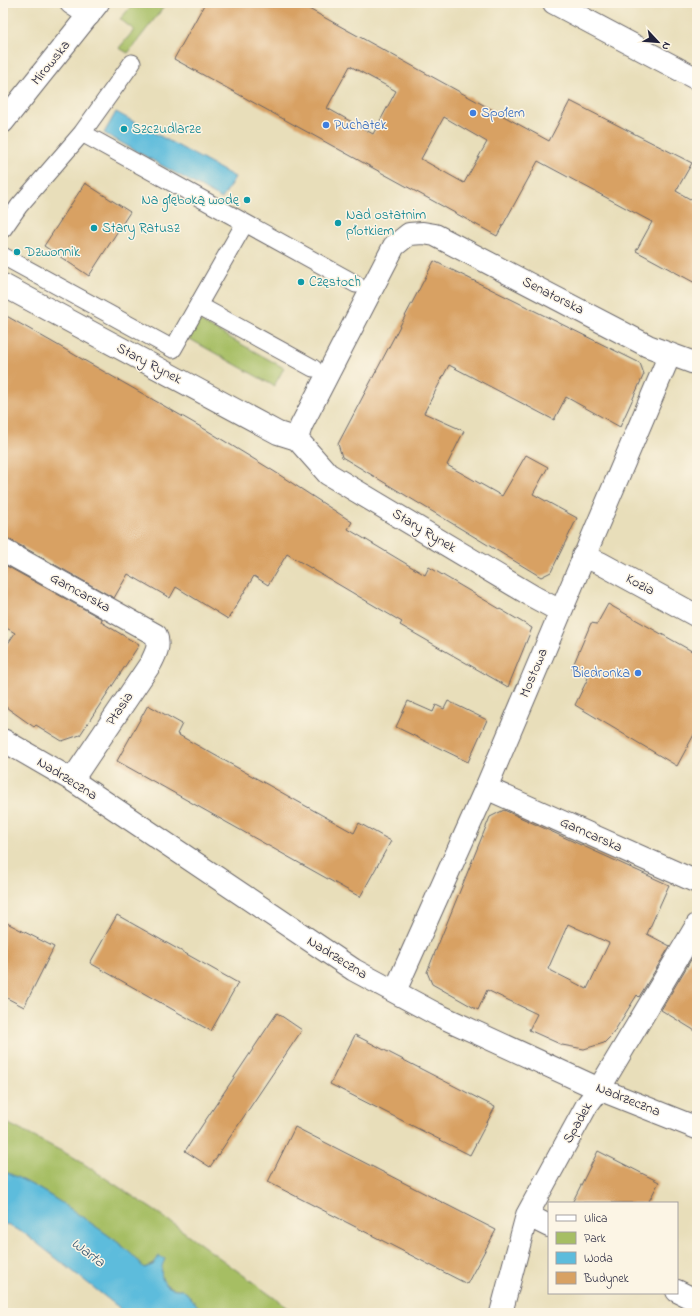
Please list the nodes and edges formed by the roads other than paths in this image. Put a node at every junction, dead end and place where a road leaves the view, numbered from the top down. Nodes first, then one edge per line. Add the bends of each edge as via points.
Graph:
1 (71, 3) edge
2 (554, 3) edge
3 (94, 9) edge
4 (132, 63) dead end
5 (697, 79) edge
6 (3, 122) edge
7 (82, 133) junction
8 (245, 223) junction
9 (3, 229) edge
10 (3, 256) edge
11 (356, 284) dead end
12 (3, 285) edge
13 (198, 305) junction
14 (670, 354) junction
15 (697, 364) edge
16 (313, 368) dead end
17 (297, 439) junction
18 (3, 550) edge
19 (583, 556) junction
20 (560, 611) junction
21 (697, 616) edge
22 (156, 635) joint
23 (3, 740) edge
24 (72, 780) junction
25 (486, 788) junction
26 (697, 882) edge
27 (697, 925) edge
28 (395, 991) junction
29 (599, 1089) junction
30 (697, 1128) edge
31 (527, 1215) junction
32 (548, 1226) edge
33 (678, 1292) edge
34 (697, 1301) edge
35 (501, 1313) edge

1 - 3 street
2 - 5 street
3 - 6 street, Mirowska
4 - 7 street
7 - 8 street
7 - 9 street via 19,206
8 - 11 street
8 - 13 street
10 - 13 street via 173,349
12 - 17 street, Stary Rynek via 278,433
13 - 16 street
14 - 15 street, Senatorska
14 - 17 street, Senatorska via 648,346 435,235 409,234 394,246 301,426
14 - 19 street, Mostowa
17 - 20 street, Stary Rynek via 328,474
18 - 22 street, Garncarska
19 - 20 street, Mostowa
19 - 21 street, Kozia
20 - 25 street, Mostowa
22 - 24 street, Ptasia via 159,642 151,663
23 - 24 street, Nadrzeczna
24 - 28 street, Nadrzeczna via 354,970
25 - 26 street, Garncarska
25 - 28 street, Mostowa
27 - 29 street, Spadek
28 - 29 street, Nadrzeczna via 436,1014
29 - 30 street, Nadrzeczna
29 - 31 street, Spadek via 587,1105
31 - 32 street
31 - 35 street, Spadek
33 - 34 street

